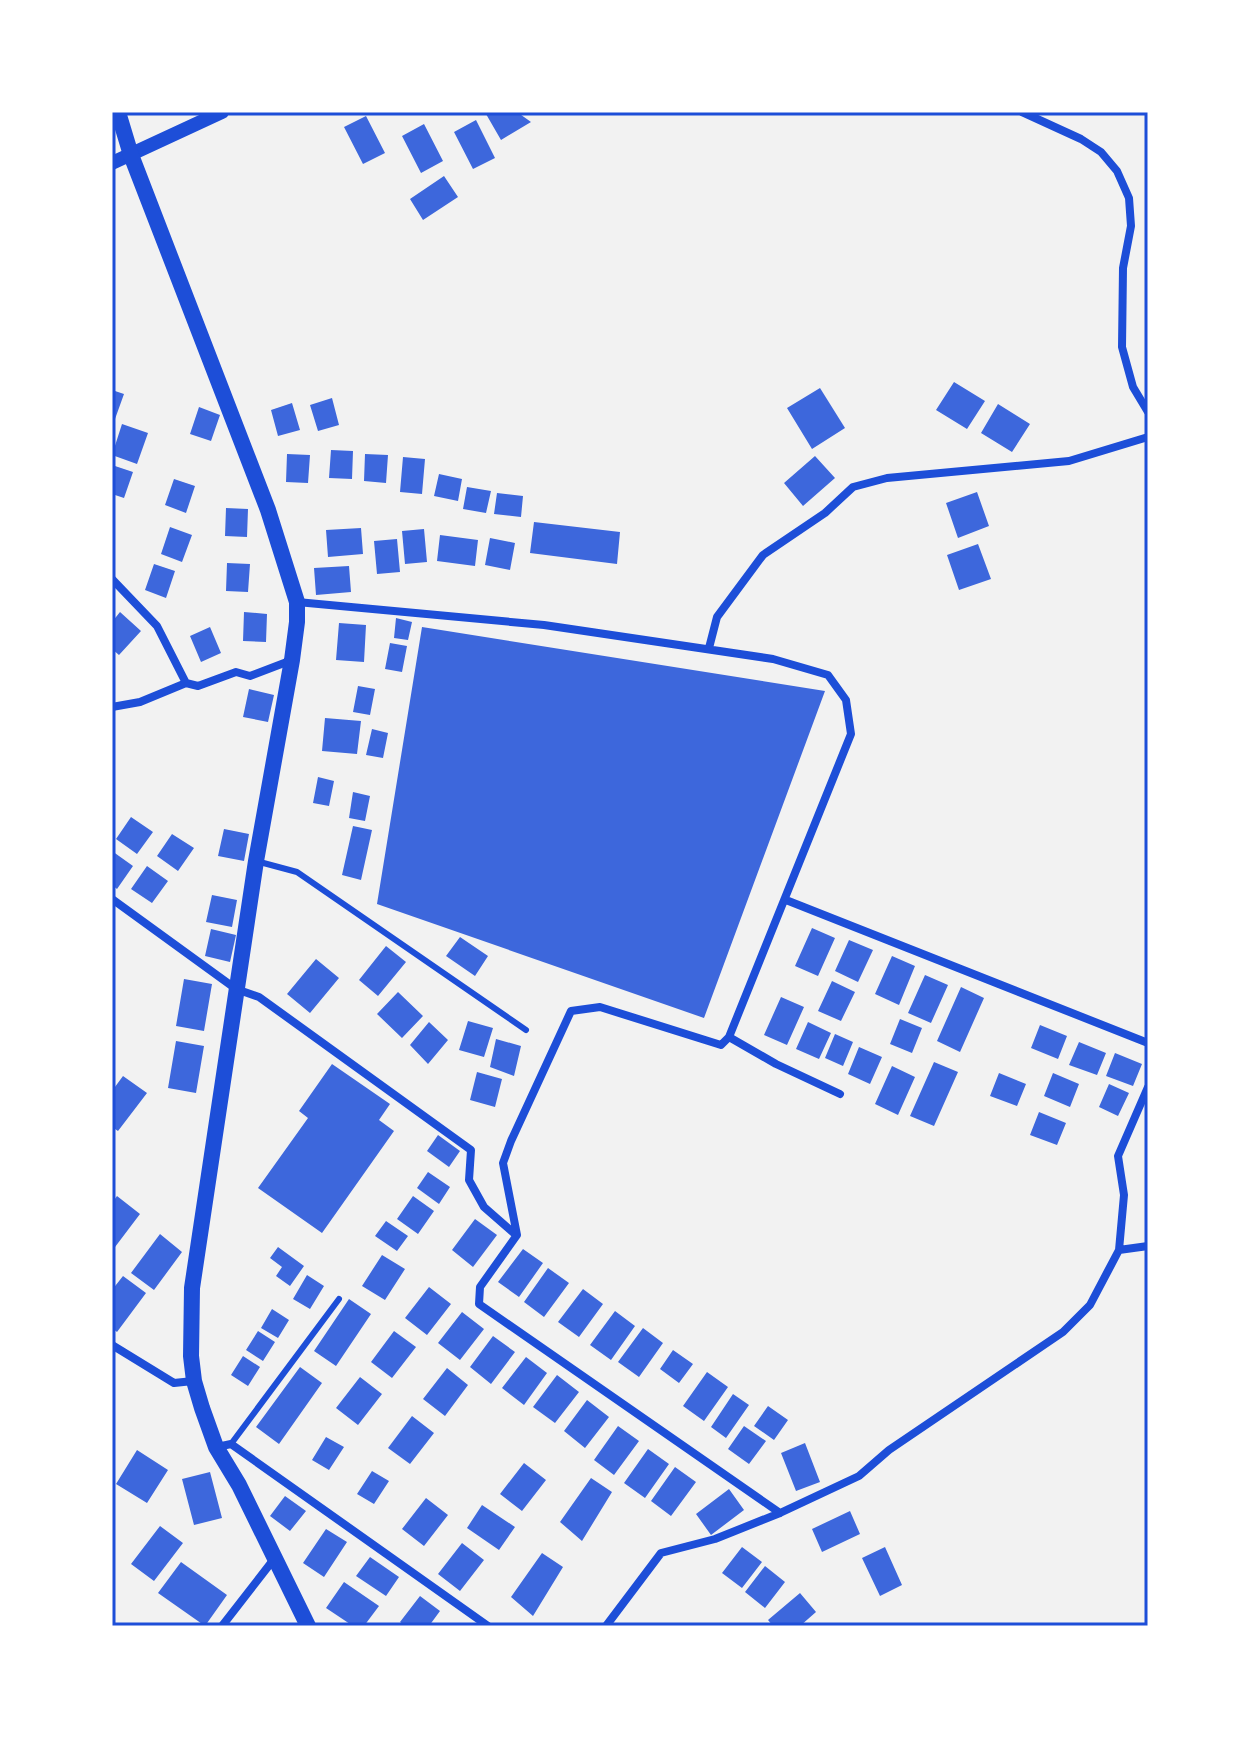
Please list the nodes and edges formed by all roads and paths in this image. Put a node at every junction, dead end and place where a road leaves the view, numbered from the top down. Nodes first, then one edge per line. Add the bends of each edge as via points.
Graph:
1 (118, 112) edge
2 (222, 112) edge
3 (1022, 112) edge
4 (131, 155) junction
5 (112, 163) edge
6 (1148, 412) edge
7 (1148, 437) edge
8 (112, 579) edge
9 (297, 602) junction
10 (709, 648) junction
11 (292, 660) junction
12 (186, 683) junction
13 (112, 707) edge
14 (256, 861) junction
15 (112, 899) edge
16 (786, 900) junction
17 (236, 989) junction
18 (526, 1030) dead end
19 (729, 1037) junction
20 (1148, 1043) edge
21 (1148, 1087) edge
22 (840, 1094) dead end
23 (517, 1235) junction
24 (1148, 1246) edge
25 (1119, 1250) junction
26 (339, 1299) dead end
27 (112, 1345) edge
28 (194, 1381) junction
29 (224, 1446) junction
30 (780, 1513) junction
31 (274, 1559) junction
32 (222, 1626) edge
33 (308, 1626) edge
34 (488, 1626) edge
35 (606, 1626) edge

1 - 4 main road
2 - 4 street
3 - 6 street via 1101,152 1129,198 1122,347 1133,387
4 - 5 street
4 - 9 main road via 268,510
7 - 10 street via 1069,461 887,478 853,487 763,555 717,617
8 - 12 street via 157,626
9 - 10 street via 544,625
9 - 11 main road
10 - 16 street via 828,675 846,700 851,734
11 - 12 street via 250,676 236,672 198,686
11 - 14 main road
12 - 13 street
14 - 17 main road
14 - 18 lane via 297,872
15 - 17 street
16 - 19 street
16 - 20 street
17 - 23 street via 259,997 471,1150 469,1180 484,1207
17 - 28 main road via 192,1288
19 - 22 street
19 - 23 street via 721,1045 600,1007 571,1011 503,1163
21 - 25 street via 1118,1156 1124,1195
23 - 30 street via 480,1287 479,1304
24 - 25 street
25 - 30 street via 1090,1305 1063,1332 859,1476
26 - 29 lane
27 - 28 street via 174,1383
28 - 29 main road
29 - 31 main road
29 - 34 street
30 - 35 street via 661,1553
31 - 32 street
31 - 33 main road

